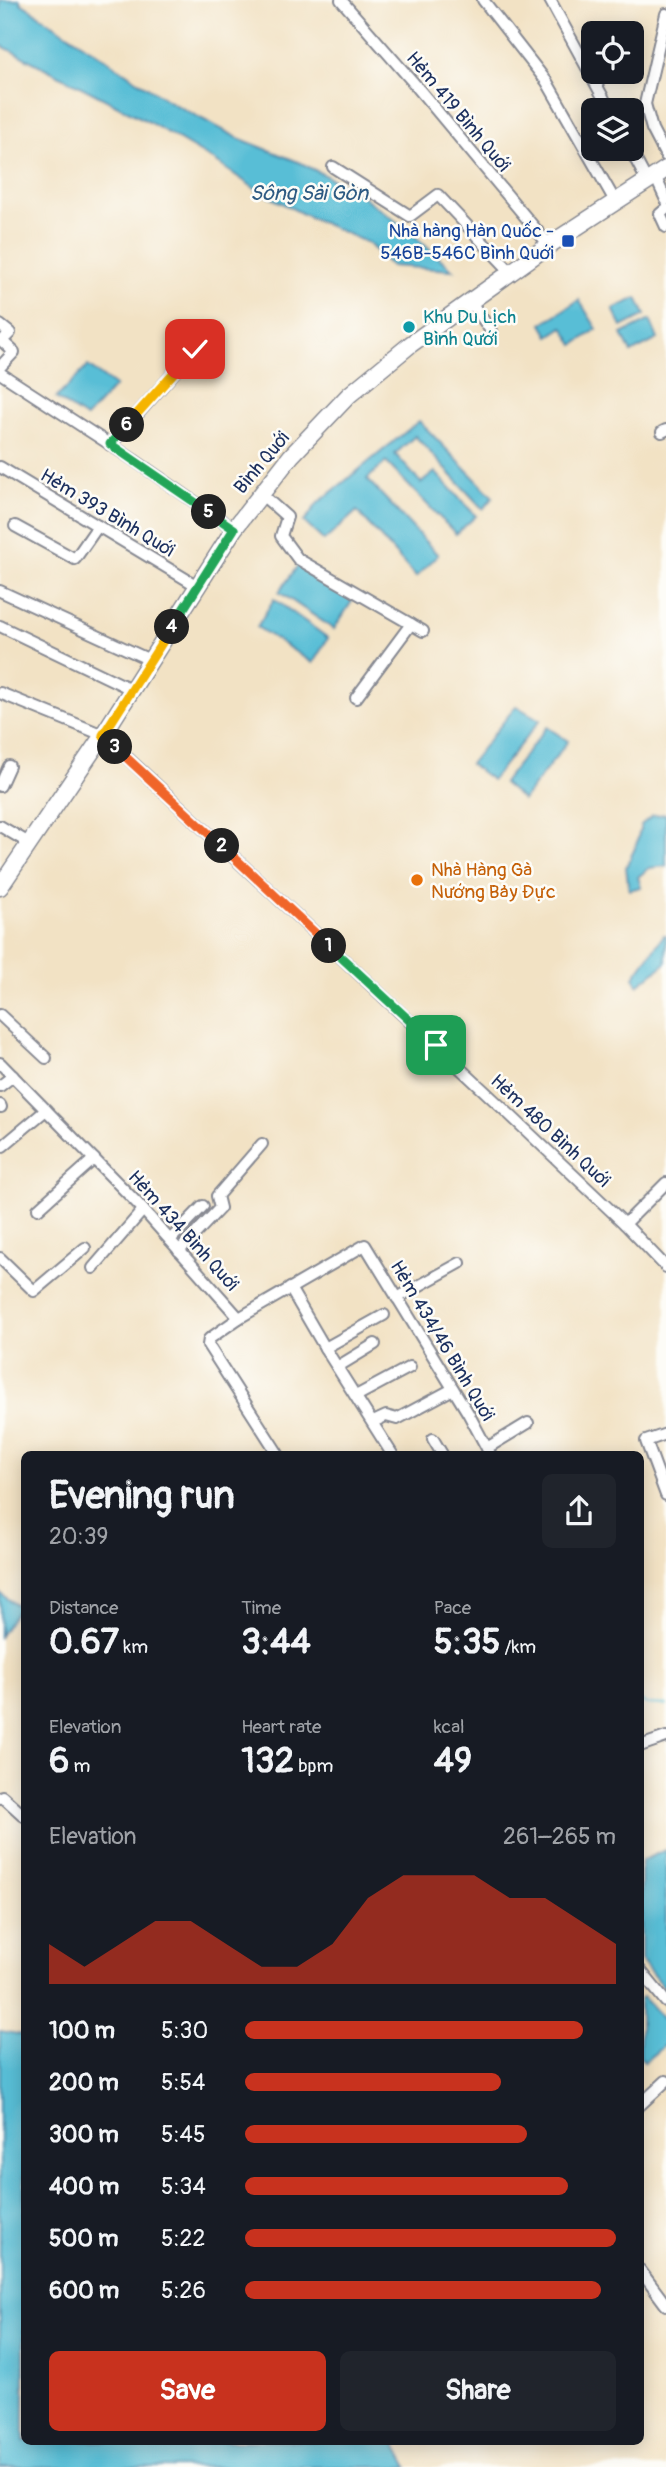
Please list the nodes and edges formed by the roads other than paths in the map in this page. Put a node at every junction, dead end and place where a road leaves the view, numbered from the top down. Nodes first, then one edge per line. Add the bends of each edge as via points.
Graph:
1 (341, 0) edge
2 (483, 0) edge
3 (550, 0) edge
4 (666, 14) edge
5 (603, 98) edge
6 (666, 156) edge
7 (642, 161) edge
8 (332, 167) dead end
9 (656, 175) edge
10 (666, 200) edge
11 (615, 201) junction
12 (666, 209) edge
13 (666, 227) edge
14 (549, 245) junction
15 (512, 273) junction
16 (471, 302) junction
17 (0, 325) edge
18 (491, 331) dead end
19 (195, 349) dead end
20 (0, 367) edge
21 (0, 373) edge
22 (110, 444) junction
23 (0, 467) edge
24 (261, 494) junction
25 (15, 526) dead end
26 (98, 526) junction
27 (234, 529) junction
28 (199, 587) junction
29 (0, 591) edge
30 (411, 624) junction
31 (0, 626) edge
32 (423, 631) dead end
33 (150, 660) junction
34 (131, 689) junction
35 (0, 693) edge
36 (356, 698) dead end
37 (103, 735) junction
38 (9, 766) dead end
39 (0, 786) edge
40 (0, 826) edge
41 (29, 843) junction
42 (0, 887) edge
43 (0, 1015) edge
44 (46, 1058) dead end
45 (0, 1063) edge
46 (13, 1076) junction
47 (0, 1086) edge
48 (46, 1110) junction
49 (262, 1144) dead end
50 (3, 1146) dead end
51 (94, 1159) junction
52 (666, 1182) edge
53 (203, 1206) dead end
54 (38, 1209) dead end
55 (143, 1210) junction
56 (625, 1224) junction
57 (170, 1240) junction
58 (365, 1245) joint
59 (85, 1248) dead end
60 (179, 1251) junction
61 (0, 1258) edge
62 (460, 1263) dead end
63 (666, 1267) edge
64 (93, 1268) dead end
65 (290, 1288) junction
66 (397, 1298) junction
67 (384, 1315) dead end
68 (239, 1318) junction
69 (375, 1344) dead end
70 (325, 1348) junction
71 (337, 1367) junction
72 (410, 1367) dead end
73 (453, 1389) junction
74 (356, 1396) junction
75 (373, 1422) junction
76 (528, 1423) dead end
77 (666, 1434) edge
78 (433, 1439) dead end
79 (276, 1451) edge
80 (390, 1451) edge
81 (440, 1451) edge
82 (487, 1451) edge
83 (489, 1451) edge
84 (666, 1495) edge
85 (666, 1737) edge
86 (644, 1745) edge
87 (0, 1798) edge
88 (21, 1813) edge
89 (644, 1975) edge
90 (666, 2002) edge
91 (666, 2081) edge
92 (644, 2101) edge
93 (644, 2275) edge
94 (666, 2305) edge

1 - 14 street, Hẻm 419 Bình Quới
2 - 11 street via 547,82
3 - 5 street
4 - 6 street via 645,104
7 - 9 street
8 - 15 street via 410,216 438,195
9 - 10 street
9 - 11 main road, Bình Quới
11 - 14 main road, Bình Quới
12 - 13 street via 660,214
14 - 15 main road, Bình Quới
15 - 16 main road, Bình Quới
16 - 18 street
16 - 24 main road, Bình Quới via 349,395
17 - 20 street via 10,333 2,341 14,352
19 - 22 street
21 - 22 street
22 - 27 street
23 - 26 street, Hẻm 393 Bình Quới
24 - 27 main road, Bình Quới
24 - 30 street via 287,517 281,536 298,559
25 - 26 street via 75,559
26 - 28 street, Hẻm 393 Bình Quới
27 - 28 main road, Bình Quới
28 - 33 main road, Bình Quới
29 - 33 street
30 - 32 street
30 - 36 street
31 - 34 street
33 - 34 main road, Bình Quới
34 - 37 main road, Bình Quới
35 - 37 street
37 - 41 main road, Bình Quới
37 - 56 street, Hẻm 480 Bình Quới
38 - 39 street
40 - 41 street
41 - 42 main road, Bình Quới
43 - 44 street
45 - 46 street, Hẻm 434 Bình Quới
46 - 47 street
46 - 48 street, Hẻm 434 Bình Quới
48 - 50 street
48 - 51 street, Hẻm 434 Bình Quới
49 - 60 street via 217,1196 220,1208
51 - 54 street
51 - 55 street, Hẻm 434 Bình Quới
52 - 56 street
53 - 57 street
55 - 57 street, Hẻm 434 Bình Quới
55 - 64 street
56 - 63 street, Hẻm 480 Bình Quới
57 - 60 street, Hẻm 434 Bình Quới
58 - 65 street, Hẻm 434 Bình Quới
58 - 66 street, Hẻm 434/46 Bình Quới
59 - 61 street via 34,1291
60 - 68 street, Hẻm 434 Bình Quới
62 - 66 street
65 - 68 street, Hẻm 434 Bình Quới
65 - 70 street
66 - 73 street, Hẻm 434/46 Bình Quới
67 - 70 street
68 - 79 street via 209,1339 208,1345
69 - 71 street
70 - 71 street
71 - 74 street
72 - 74 street
73 - 75 street via 397,1419 386,1416
73 - 82 street, Hẻm 434/46 Bình Quới
74 - 75 street
75 - 80 street
76 - 83 street
77 - 84 street via 646,1441
78 - 81 street
85 - 86 street
87 - 88 street
89 - 90 street
91 - 92 street
93 - 94 street

